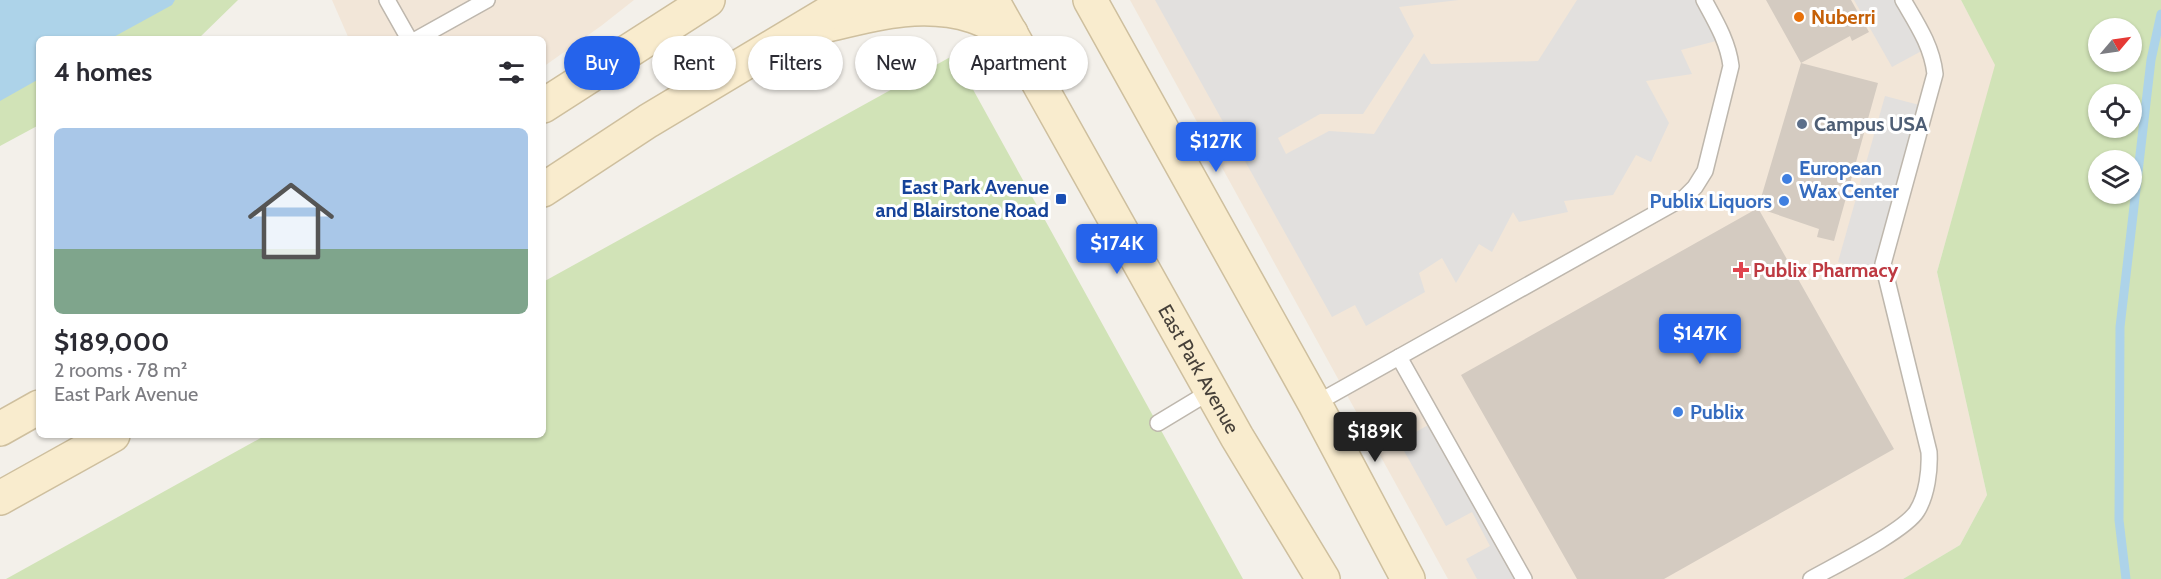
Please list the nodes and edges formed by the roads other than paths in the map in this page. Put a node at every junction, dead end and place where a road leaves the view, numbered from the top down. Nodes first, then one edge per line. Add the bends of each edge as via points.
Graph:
1 (387, 0) edge
2 (487, 0) edge
3 (708, 0) edge
4 (850, 0) edge
5 (992, 0) edge
6 (1090, 0) edge
7 (1704, 0) edge
8 (1903, 0) edge
9 (1011, 33) junction
10 (793, 34) junction
11 (407, 36) edge
12 (422, 36) edge
13 (546, 104) edge
14 (546, 188) edge
15 (1399, 357) junction
16 (1211, 391) junction
17 (1315, 404) junction
18 (36, 409) edge
19 (1158, 423) dead end
20 (0, 429) edge
21 (108, 438) edge
22 (0, 498) edge
23 (1323, 579) edge
24 (1408, 579) edge
25 (1524, 579) edge
26 (1810, 579) edge

1 - 11 lane
2 - 12 lane
3 - 13 main road
4 - 10 main road
5 - 9 main road, East Park Avenue
6 - 17 main road
7 - 15 lane via 1722,32 1731,66 1705,171 1695,187 1685,197
8 - 26 lane via 1927,43 1935,74 1883,264 1930,467 1917,512 1905,525
9 - 10 main road via 974,16 929,6 896,9
9 - 16 main road, East Park Avenue
10 - 14 main road
15 - 17 lane
15 - 25 lane
16 - 19 lane
16 - 23 main road, East Park Avenue
17 - 24 main road
18 - 20 main road
21 - 22 main road

